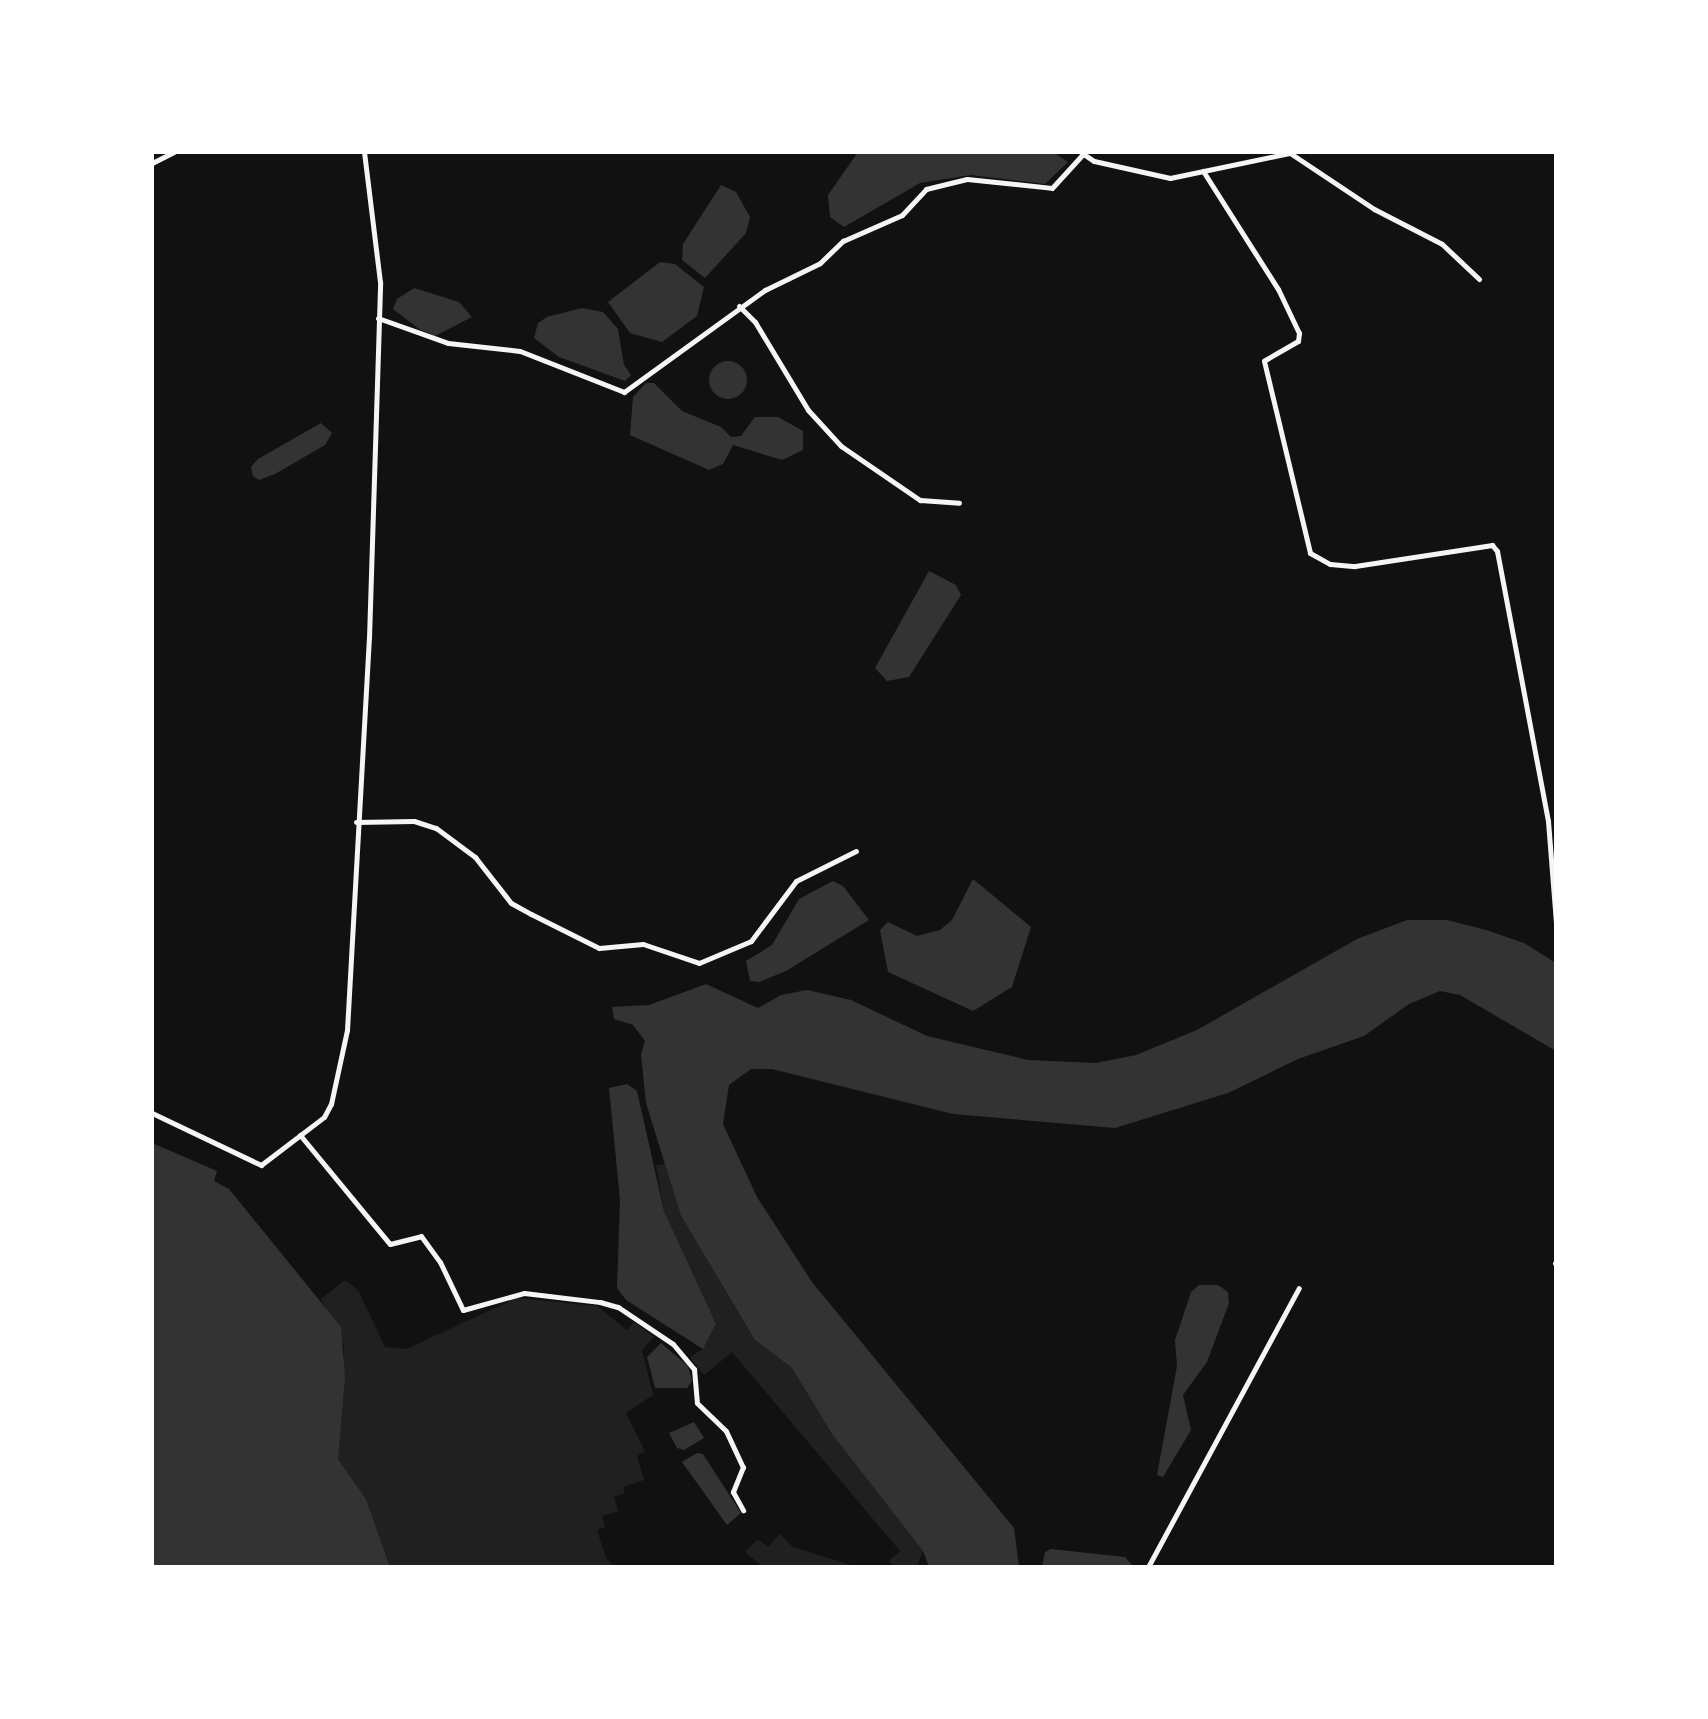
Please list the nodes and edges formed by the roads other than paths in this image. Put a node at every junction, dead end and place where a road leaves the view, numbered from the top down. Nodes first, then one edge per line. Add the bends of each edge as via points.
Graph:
1 (174, 152) edge
2 (364, 152) edge
3 (1082, 153) edge
4 (152, 163) edge
5 (1203, 171) junction
6 (1479, 279) dead end
7 (739, 306) junction
8 (378, 318) junction
9 (959, 503) dead end
10 (356, 822) junction
11 (856, 851) dead end
12 (1556, 922) edge
13 (152, 1113) edge
14 (300, 1135) junction
15 (1299, 1288) dead end
16 (743, 1510) dead end
17 (1148, 1567) edge

1 - 4 street
2 - 8 street via 367,205 377,227
3 - 5 street via 1170,178
3 - 7 street via 1052,188 967,179 926,189 902,215 843,241 820,263
5 - 6 street via 1266,154 1293,154 1374,209 1442,244
5 - 12 street via 1278,289 1299,333 1298,341 1264,361 1310,553 1330,564 1355,566 1492,545 1497,551 1548,821
7 - 8 street via 624,392 520,351 448,343
7 - 9 street via 755,322 808,410 841,446 920,500
8 - 10 street via 369,638
10 - 11 street via 414,821 436,828 475,857 511,903 531,914 601,948 643,944 699,963 751,941 796,881
10 - 14 street via 347,1030 329,1108
13 - 14 street via 261,1165
14 - 16 street via 390,1244 421,1236 463,1310 524,1293 600,1302 618,1307 673,1344 694,1369 696,1400 726,1431 743,1467 733,1492
15 - 17 street

